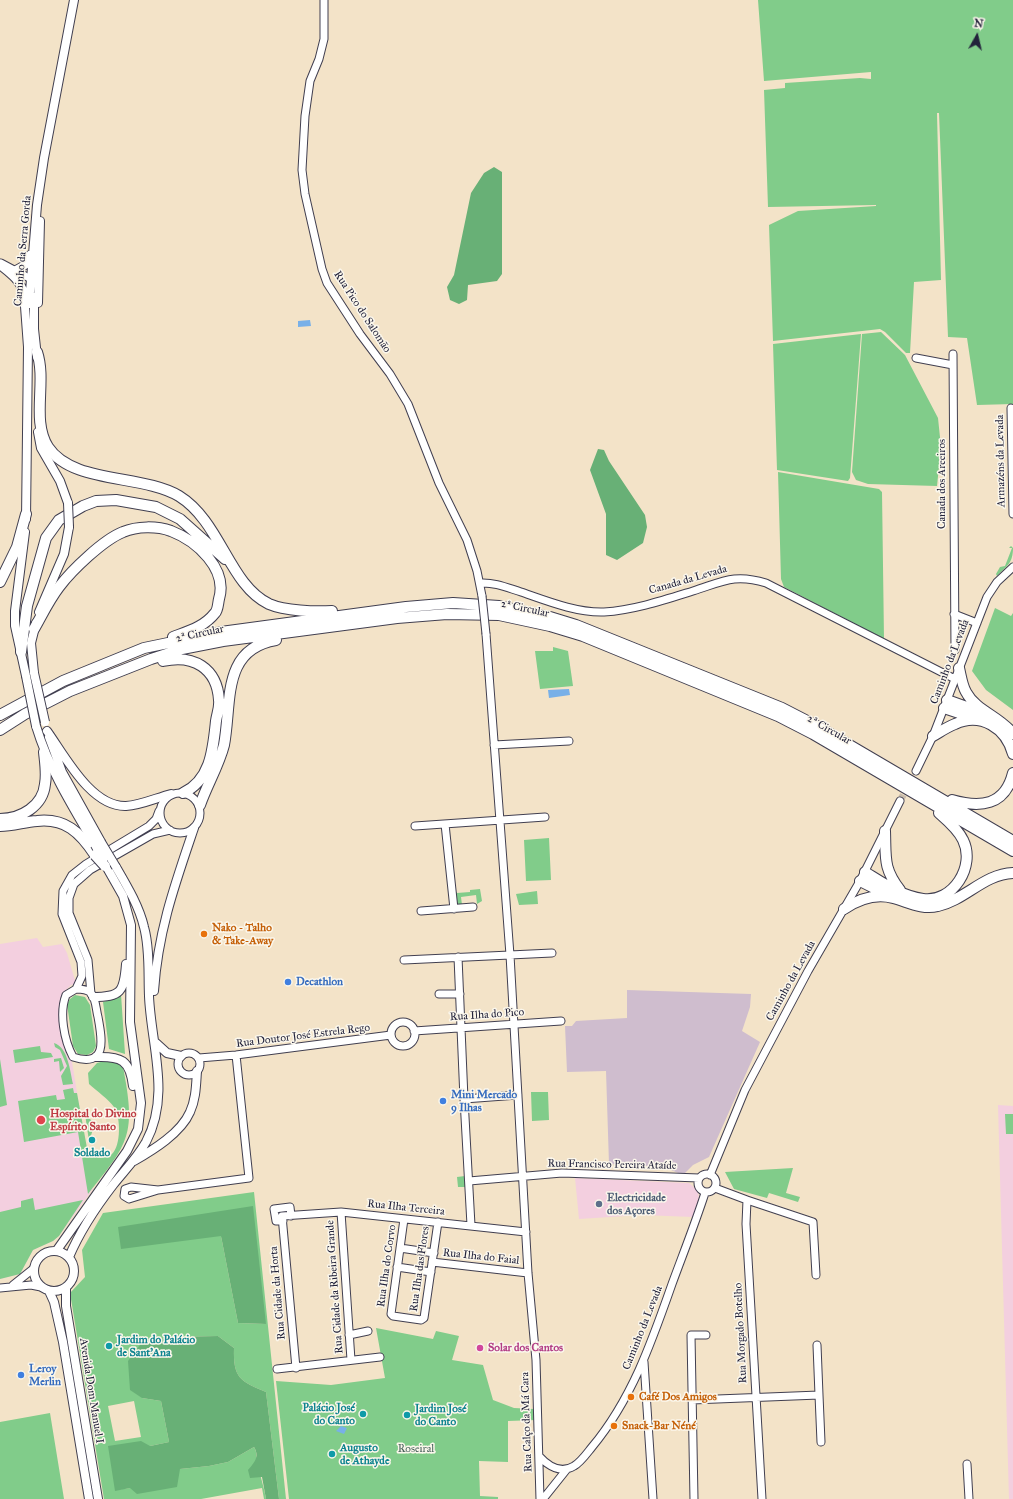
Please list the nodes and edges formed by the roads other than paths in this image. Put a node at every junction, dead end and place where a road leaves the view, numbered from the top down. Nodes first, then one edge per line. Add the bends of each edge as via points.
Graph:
1 (74, 0) edge
2 (324, 0) edge
3 (44, 158) junction
4 (40, 229) junction
5 (33, 242) junction
6 (0, 264) edge
7 (16, 270) junction
8 (31, 279) junction
9 (28, 347) junction
10 (37, 349) junction
11 (953, 354) dead end
12 (916, 358) dead end
13 (953, 365) junction
14 (1011, 408) dead end
15 (26, 514) junction
16 (1013, 514) edge
17 (234, 567) junction
18 (1013, 567) edge
19 (0, 582) edge
20 (480, 583) junction
21 (389, 609) junction
22 (954, 614) junction
23 (378, 621) junction
24 (976, 623) junction
25 (34, 629) junction
26 (144, 648) junction
27 (955, 650) dead end
28 (21, 652) junction
29 (960, 668) junction
30 (121, 670) junction
31 (30, 674) junction
32 (955, 679) junction
33 (946, 704) junction
34 (0, 715) edge
35 (991, 720) junction
36 (46, 727) junction
37 (0, 730) edge
38 (1013, 734) edge
39 (933, 736) junction
40 (570, 741) dead end
41 (494, 745) junction
42 (44, 752) junction
43 (1013, 754) edge
44 (916, 771) tunnel mouth
45 (1013, 773) edge
46 (183, 792) junction
47 (171, 794) junction
48 (925, 795) junction
49 (900, 802) tunnel mouth
50 (200, 805) junction
51 (159, 811) junction
52 (545, 817) dead end
53 (0, 819) edge
54 (500, 820) junction
55 (445, 824) junction
56 (0, 826) edge
57 (415, 826) dead end
58 (194, 828) junction
59 (170, 830) junction
60 (885, 831) junction
61 (1013, 841) edge
62 (97, 847) junction
63 (1013, 851) edge
64 (109, 867) junction
65 (1013, 873) edge
66 (862, 876) junction
67 (904, 895) junction
68 (893, 898) junction
69 (473, 907) dead end
70 (454, 909) junction
71 (844, 909) junction
72 (421, 911) dead end
73 (131, 948) junction
74 (552, 953) dead end
75 (510, 955) junction
76 (458, 957) junction
77 (404, 960) dead end
78 (76, 989) junction
79 (439, 994) dead end
80 (460, 994) junction
81 (92, 995) junction
82 (152, 1020) junction
83 (562, 1021) dead end
84 (514, 1024) junction
85 (461, 1028) junction
86 (414, 1031) junction
87 (391, 1035) junction
88 (155, 1041) junction
89 (180, 1056) junction
90 (236, 1056) junction
91 (96, 1057) junction
92 (199, 1058) junction
93 (218, 1058) junction
94 (198, 1069) junction
95 (518, 1095) junction
96 (464, 1099) junction
97 (138, 1129) junction
98 (132, 1163) junction
99 (710, 1175) junction
100 (524, 1176) junction
101 (699, 1178) junction
102 (469, 1181) junction
103 (715, 1188) junction
104 (158, 1190) dead end
105 (705, 1193) junction
106 (747, 1200) junction
107 (341, 1212) junction
108 (291, 1216) junction
109 (282, 1219) junction
110 (404, 1219) junction
111 (438, 1222) junction
112 (471, 1225) junction
113 (526, 1232) junction
114 (400, 1248) junction
115 (57, 1250) junction
116 (434, 1253) junction
117 (69, 1257) junction
118 (432, 1262) junction
119 (397, 1267) junction
120 (33, 1269) junction
121 (431, 1272) junction
122 (528, 1273) junction
123 (816, 1275) dead end
124 (13, 1286) junction
125 (66, 1287) junction
126 (0, 1288) edge
127 (45, 1289) junction
128 (423, 1320) joint
129 (368, 1331) dead end
130 (349, 1334) junction
131 (706, 1335) dead end
132 (817, 1344) dead end
133 (380, 1357) dead end
134 (352, 1360) junction
135 (644, 1362) junction
136 (296, 1368) junction
137 (277, 1370) dead end
138 (819, 1395) junction
139 (756, 1397) junction
140 (692, 1400) junction
141 (821, 1442) dead end
142 (539, 1456) junction
143 (967, 1464) dead end
144 (568, 1469) junction
145 (89, 1499) edge
146 (98, 1499) edge
147 (540, 1499) edge
148 (543, 1499) edge
149 (653, 1499) edge
150 (694, 1499) edge
151 (762, 1499) edge
152 (968, 1499) edge

1 - 3 main road, Caminho da Serra Gorda
2 - 20 street, Rua Pico do Salomão via 324,39 310,81 302,170 322,269 327,283 408,404 439,483 467,540
3 - 4 main road, Caminho da Serra Gorda
3 - 5 main road, Caminho da Serra Gorda
4 - 8 main road
4 - 10 main road, Caminho da Serra Gorda
5 - 7 main road via 27,263
5 - 8 main road, Caminho da Serra Gorda
6 - 7 street
6 - 9 main road via 23,289
7 - 8 street
8 - 9 main road, Caminho da Serra Gorda
8 - 10 main road via 34,285 34,330
9 - 15 main road
10 - 17 highway via 41,364 43,436 59,460 78,470 148,484 179,496 194,507 211,527
10 - 25 main road, bridge via 36,422 41,448 60,481 68,503 69,527 64,554 43,601
11 - 13 street, Canada dos Areeiros
12 - 13 street
13 - 22 street, Canada dos Areeiros
14 - 16 street, Armazéns da Levada
15 - 19 highway via 17,547
15 - 28 main road via 15,611 15,626
17 - 21 highway via 259,598 279,607 322,611
17 - 28 highway via 188,525 156,507 116,500 96,501 83,506 60,520 46,538 27,606
18 - 24 street, Caminho da Levada via 990,591
20 - 32 street, Canada da Levada via 492,582 551,602 604,612 658,601 732,578 758,580
20 - 41 street, Rua Pico do Salomão, bridge
21 - 26 highway, 2ª Circular via 221,632
21 - 48 highway, 2ª Circular via 477,603 526,611 576,625 782,708 817,726
22 - 24 street
22 - 27 street, Canada dos Areeiros
23 - 30 highway, 2ª Circular via 223,641 182,649
23 - 48 highway, 2ª Circular via 475,613 521,619 577,634 778,716
23 - 50 highway via 366,626 265,642 246,653 234,672 224,746
24 - 29 street, Caminho da Levada
25 - 26 highway via 60,586 100,546 123,531 145,527 171,531 192,542 206,555 218,572 222,589 216,613 197,628
25 - 31 main road
26 - 34 highway, 2ª Circular via 63,681
28 - 31 main road
29 - 32 street, Caminho da Levada
29 - 35 highway via 967,693
30 - 37 highway, 2ª Circular via 70,691
30 - 46 highway via 180,658 193,660 214,679 219,708 210,760 196,786
31 - 36 main road, bridge
31 - 42 main road, bridge via 36,726
32 - 33 street, Caminho da Levada
33 - 35 highway
33 - 39 street, Caminho da Levada
35 - 38 highway via 1003,724
35 - 39 highway via 955,723
35 - 43 highway via 1006,736
36 - 47 main road via 79,776 103,799 119,806 128,806
36 - 62 main road via 52,749
39 - 44 street, Caminho da Levada
40 - 41 street
41 - 54 street, Rua Pico do Salomão
42 - 53 highway via 46,784 41,797 30,810 9,819
42 - 62 main road via 55,776
45 - 48 highway via 1007,790 998,798 979,806
46 - 47 street
46 - 50 street
47 - 51 street via 163,801
48 - 61 highway, 2ª Circular
48 - 63 highway, 2ª Circular
48 - 67 highway via 964,840 965,869 958,884 943,896 924,899
49 - 60 street, Caminho da Levada
50 - 58 street via 200,818
51 - 59 street via 162,822
51 - 78 street via 149,826 72,875 63,891 62,914 80,962 82,976
52 - 54 street
54 - 55 street
54 - 75 street, Rua Pico do Salomão
55 - 57 street
55 - 70 street
56 - 62 highway via 37,821 62,824 73,828
58 - 59 street via 180,833
58 - 82 main road via 170,898 160,941
59 - 81 street via 153,834 90,870 74,884 69,898 69,912 88,960
60 - 66 street, Caminho da Levada
60 - 67 highway via 886,867
62 - 64 highway, bridge
62 - 64 main road, bridge
64 - 73 main road via 128,910
64 - 82 main road via 134,898 145,927
65 - 68 highway via 993,877 938,906 924,907
66 - 67 highway
66 - 68 highway
66 - 71 street, Caminho da Levada
68 - 71 highway via 867,897
69 - 70 street
70 - 72 street
71 - 99 street, Caminho da Levada via 745,1090 721,1143
73 - 81 main road via 127,951 122,988 118,994 109,997
73 - 97 main road via 130,1022 141,1103
74 - 75 street
75 - 76 street
75 - 84 street, Rua Calço da Má Cara
76 - 77 street
76 - 80 street
78 - 81 street via 82,989
78 - 91 street via 66,994 63,1001 68,1046 74,1057 87,1060
79 - 80 street
80 - 85 street
81 - 91 street via 102,1038 100,1051
82 - 88 main road
83 - 84 street, Rua Ilha do Pico
84 - 85 street, Rua Ilha do Pico
84 - 95 street, Rua Calço da Má Cara
85 - 86 street, Rua Ilha do Pico
85 - 96 street
86 - 87 street via 412,1026 402,1022 392,1028
86 - 87 street via 412,1042 405,1046 397,1044
87 - 90 street, Rua Doutor José Estrela Rego
88 - 89 main road via 167,1053
88 - 98 main road via 158,1101 148,1137
89 - 92 street via 192,1053
89 - 94 street via 177,1064 181,1073 190,1076
90 - 93 street, Rua Doutor José Estrela Rego
90 - 104 street via 249,1178
91 - 97 main road via 117,1058 127,1065 132,1078
92 - 93 street, Rua Doutor José Estrela Rego
92 - 94 street
93 - 94 street, Rua Doutor José Estrela Rego
94 - 98 main road via 193,1104 186,1119 174,1132
95 - 96 street
95 - 100 street, Rua Calço da Má Cara
96 - 102 street
97 - 115 main road via 127,1151
98 - 117 main road via 113,1185 78,1237
99 - 101 street via 705,1174
99 - 103 street via 716,1180
100 - 101 street, Rua Francisco Pereira Ataíde via 562,1173
100 - 102 street, Rua Francisco Pereira Ataíde
100 - 113 street, Rua Calço da Má Cara
101 - 105 street via 698,1186
102 - 112 street
103 - 105 street
103 - 106 street
105 - 135 street, Caminho da Levada
106 - 123 street via 813,1222
106 - 139 street, Rua Morgado Botelho via 746,1224
107 - 108 street, Rua Ilha Terceira
107 - 110 street, Rua Ilha Terceira
107 - 130 street, Rua Cidade da Ribeira Grande
108 - 109 street, Rua Ilha Terceira
108 - 109 street via 290,1208 274,1209 276,1221
109 - 136 street, Rua Cidade da Horta
110 - 111 street, Rua Ilha Terceira
110 - 114 street, Rua Ilha do Corvo
111 - 112 street, Rua Ilha Terceira
111 - 116 street, Rua Ilha das Flores
112 - 113 street, Rua Ilha Terceira
113 - 122 street, Rua Calço da Má Cara
114 - 116 street
114 - 119 street, Rua Ilha do Corvo
115 - 117 main road
115 - 120 main road via 44,1253 35,1262
116 - 118 street, Rua Ilha das Flores
117 - 125 main road via 74,1270 71,1283
118 - 121 street, Rua Ilha das Flores
118 - 122 street, Rua Ilha do Faial
119 - 121 street
119 - 128 street, Rua Ilha do Corvo via 392,1316
120 - 124 street
120 - 127 main road via 36,1282
121 - 128 street, Rua Ilha das Flores
122 - 142 street, Rua Calço da Má Cara via 536,1360
124 - 126 street
124 - 127 street via 31,1285
125 - 127 main road via 60,1290
125 - 146 main road, Avenida Dom Manuel I via 66,1306
127 - 145 main road, Avenida Dom Manuel I via 54,1302 63,1342
129 - 130 street
130 - 134 street, Rua Cidade da Ribeira Grande
131 - 140 street via 691,1335
132 - 138 street
133 - 134 street
134 - 136 street
135 - 144 street, Caminho da Levada via 605,1430 582,1459
135 - 149 street
136 - 137 street
138 - 139 street
138 - 141 street
139 - 140 street
139 - 151 street, Rua Morgado Botelho
140 - 150 street
142 - 144 street via 554,1468
142 - 147 street, Rua Calço da Má Cara
143 - 152 street
144 - 148 street, Caminho da Levada

